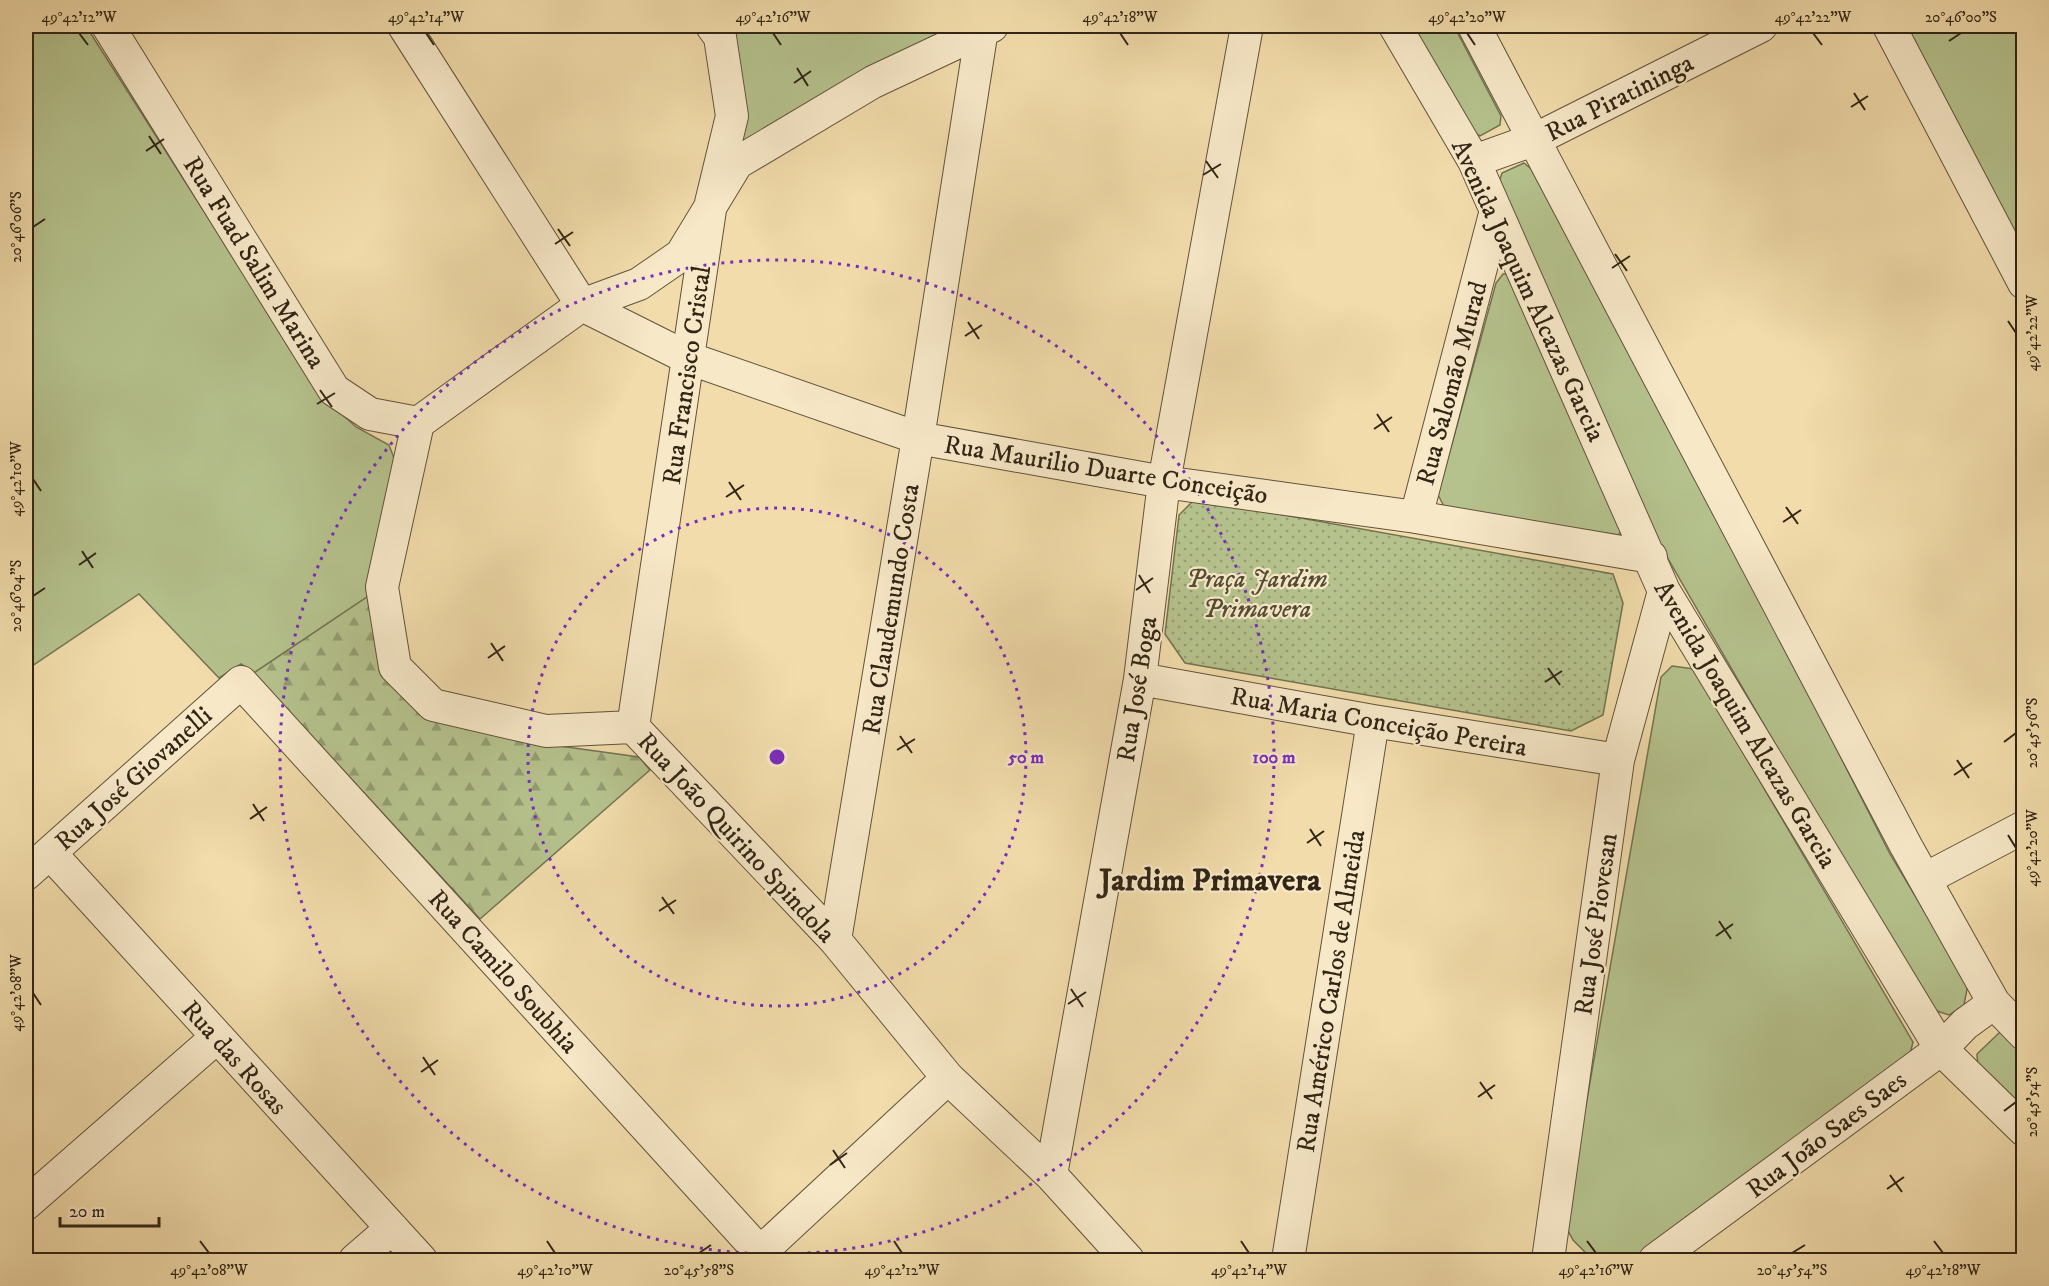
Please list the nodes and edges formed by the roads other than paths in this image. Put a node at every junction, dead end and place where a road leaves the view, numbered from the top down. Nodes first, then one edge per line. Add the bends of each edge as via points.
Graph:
1 (108, 26) edge
2 (404, 26) edge
3 (712, 26) edge
4 (1247, 26) edge
5 (1395, 26) edge
6 (1474, 26) edge
7 (1761, 26) edge
8 (1889, 26) edge
9 (987, 27) edge
10 (1536, 139) junction
11 (1474, 161) junction
12 (711, 203) junction
13 (1495, 214) junction
14 (2024, 282) edge
15 (582, 305) junction
16 (688, 358) junction
17 (418, 423) junction
18 (918, 438) junction
19 (1164, 482) junction
20 (1416, 517) junction
21 (1651, 557) junction
22 (1664, 591) junction
23 (1140, 679) junction
24 (241, 682) joint
25 (1373, 722) junction
26 (633, 728) junction
27 (1618, 760) junction
28 (2024, 827) edge
29 (50, 853) junction
30 (26, 874) edge
31 (1927, 878) junction
32 (835, 940) junction
33 (1994, 1003) junction
34 (2024, 1034) edge
35 (217, 1037) junction
36 (1941, 1049) junction
37 (948, 1078) junction
38 (2024, 1130) edge
39 (1051, 1175) junction
40 (26, 1204) edge
41 (392, 1228) junction
42 (760, 1258) edge
43 (355, 1260) edge
44 (421, 1260) edge
45 (1128, 1260) edge
46 (1288, 1260) edge
47 (1548, 1260) edge
48 (1655, 1260) edge

1 - 17 street, Rua Fuad Salim Marina via 334,390 370,414
2 - 15 street
3 - 12 street, Rua Francisco Cristal via 720,37 732,116
4 - 19 street, Rua José Boga
5 - 11 street, Avenida Joaquim Alcazas Garcia
6 - 10 street
7 - 10 street, Rua Piratininga
8 - 14 street
9 - 12 street via 873,82 737,163
9 - 18 street, Rua Claudemundo Costa
10 - 11 street, Rua Piratininga
10 - 31 street via 1738,529 1906,846
11 - 13 street, Avenida Joaquim Alcazas Garcia
12 - 15 street via 681,255 639,284
12 - 16 street, Rua Francisco Cristal
13 - 20 street, Rua Salomão Murad
13 - 21 street, Avenida Joaquim Alcazas Garcia
15 - 16 street, Rua Maurilio Duarte Conceição
15 - 17 street
16 - 18 street, Rua Maurilio Duarte Conceição
16 - 26 street, Rua Francisco Cristal
17 - 26 street, Rua João Quirino Spindola via 382,587 395,667 433,705 546,731
18 - 19 street, Rua Maurilio Duarte Conceição
18 - 32 street, Rua Claudemundo Costa
19 - 20 street, Rua Maurilio Duarte Conceição
19 - 23 street, Rua José Boga
20 - 21 street, Rua Maurilio Duarte Conceição
21 - 22 street, Avenida Joaquim Alcazas Garcia
22 - 27 street, Rua José Piovesan
22 - 36 street, Avenida Joaquim Alcazas Garcia
23 - 25 street, Rua Maria Conceição Pereira
23 - 39 street, Rua José Boga
24 - 29 street, Rua José Giovanelli
24 - 42 street, Rua Camilo Soubhia
25 - 27 street, Rua Maria Conceição Pereira
25 - 46 street, Rua Américo Carlos de Almeida
26 - 32 street, Rua João Quirino Spindola
27 - 47 street, Rua José Piovesan
28 - 31 street
29 - 30 street, Rua José Giovanelli
29 - 35 street, Rua das Rosas
31 - 33 street
32 - 37 street, Rua João Quirino Spindola
33 - 34 street
33 - 36 street, Rua João Saes Saes via 1965,1024
35 - 40 street
35 - 41 street, Rua das Rosas
36 - 38 street, Avenida Joaquim Alcazas Garcia
36 - 48 street, Rua João Saes Saes
37 - 39 street, Rua João Quirino Spindola
37 - 42 street
39 - 45 street, Rua João Quirino Spindola
41 - 43 street
41 - 44 street, Rua das Rosas

